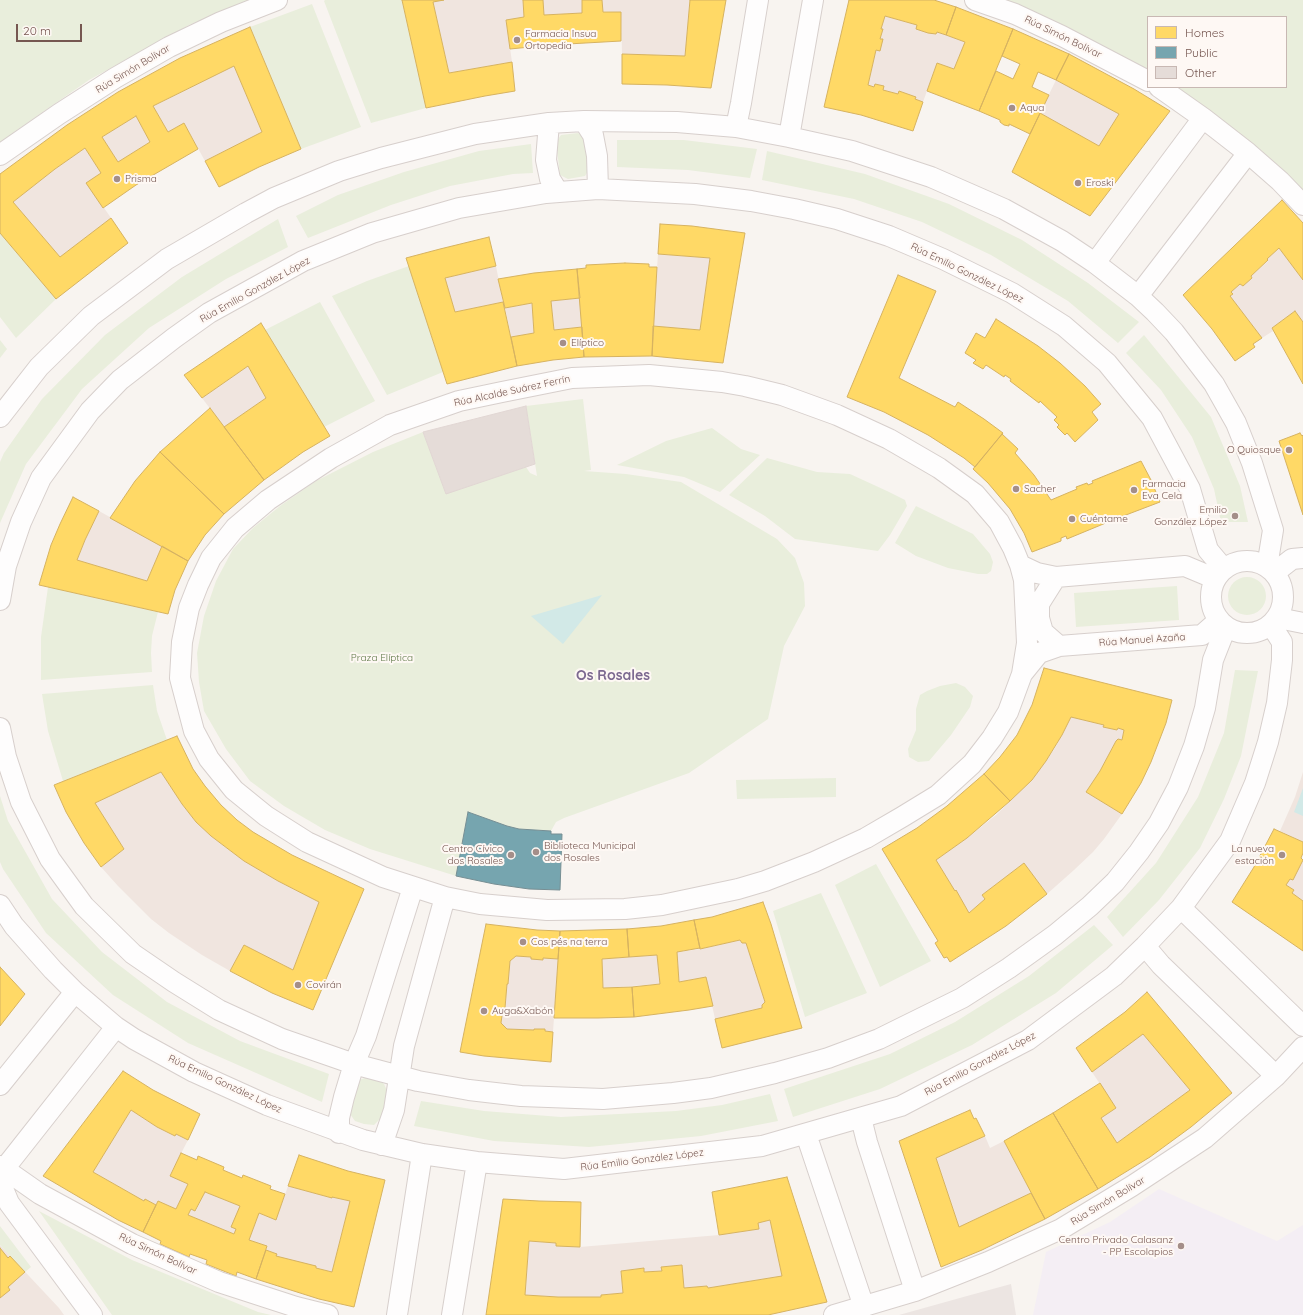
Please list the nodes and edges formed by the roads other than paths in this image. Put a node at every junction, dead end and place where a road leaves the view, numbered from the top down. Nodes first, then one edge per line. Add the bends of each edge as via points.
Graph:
1 (276, 0) edge
2 (758, 0) edge
3 (813, 0) edge
4 (975, 0) edge
5 (1147, 80) edge
6 (1160, 88) edge
7 (1203, 118) junction
8 (584, 121) junction
9 (549, 123) junction
10 (736, 127) junction
11 (789, 136) junction
12 (1248, 153) junction
13 (0, 155) edge
14 (598, 189) junction
15 (558, 192) junction
16 (1303, 205) edge
17 (1095, 263) junction
18 (1138, 296) junction
19 (0, 417) edge
20 (1303, 558) edge
21 (1020, 565) junction
22 (1271, 570) junction
23 (1220, 574) junction
24 (1056, 577) junction
25 (0, 600) edge
26 (1274, 621) junction
27 (1223, 623) junction
28 (1303, 623) edge
29 (1059, 646) junction
30 (1022, 674) junction
31 (0, 728) edge
32 (414, 887) junction
33 (445, 897) junction
34 (0, 905) edge
35 (1181, 908) junction
36 (1145, 946) junction
37 (75, 992) junction
38 (1303, 1026) edge
39 (116, 1027) junction
40 (1303, 1047) edge
41 (354, 1064) junction
42 (399, 1076) junction
43 (1276, 1076) junction
44 (0, 1085) edge
45 (861, 1118) junction
46 (339, 1133) junction
47 (806, 1134) junction
48 (382, 1145) junction
49 (422, 1154) junction
50 (477, 1162) junction
51 (2, 1167) edge
52 (915, 1291) junction
53 (864, 1307) junction
54 (92, 1315) edge
55 (328, 1315) edge
56 (397, 1315) edge
57 (452, 1315) edge
58 (834, 1315) edge

1 - 13 street, Rúa Simón Bolívar via 169,47 115,78
2 - 10 street
3 - 11 street
4 - 5 street, Rúa Simón Bolívar via 1015,14
6 - 7 street
7 - 12 street
7 - 17 street
8 - 9 street
8 - 10 street via 677,122
8 - 14 street via 593,134
9 - 15 street via 546,160 550,180
9 - 19 street via 475,134 381,158 339,170 274,198 167,259 91,316 39,367
10 - 11 street
11 - 17 street via 852,151 931,177 1004,209 1062,241
12 - 16 street
12 - 18 street
14 - 15 street, Rúa Emilio González López
14 - 23 street, Rúa Emilio González López via 695,194 751,201 830,217 889,236 1012,293 1064,326 1107,363 1152,418 1190,489 1208,550
15 - 25 street, Rúa Emilio González López via 459,208 372,233 303,261 209,313 174,338 120,380 90,410 41,478 21,522 6,566
17 - 18 street
18 - 22 street via 1174,332 1214,384 1236,423 1252,463 1273,530
20 - 22 street via 1292,559
21 - 24 street via 1037,573
21 - 30 street, Rúa Alcalde Suárez Ferrín via 1027,643
21 - 32 street, Rúa Alcalde Suárez Ferrín via 1014,548 999,522 975,494 939,468 889,439 837,415 782,395 745,386 649,375 572,378 459,401 390,425 331,458 268,500 235,528 211,558 198,584 182,642 180,678 194,731 209,759 234,790 266,816 307,842 383,877
22 - 23 street via 1258,562 1246,561 1234,563
22 - 26 street via 1280,581 1283,590 1283,605
23 - 24 street via 1185,566
23 - 27 street via 1212,590 1211,601 1214,613
24 - 29 street via 1039,604 1039,618 1043,632
26 - 27 street via 1263,630 1253,633 1234,631
26 - 28 street
26 - 35 street, Rúa Emilio González López via 1282,642 1277,703 1255,783 1230,841
27 - 29 street, Rúa Manuel Azaña via 1202,635
27 - 42 street via 1194,746 1178,787 1143,847 1115,882 1090,906 1029,954 962,998 880,1039 828,1058 711,1088 603,1099 521,1096 462,1089
29 - 30 street, Rúa Manuel Azaña via 1039,653
30 - 33 street, Rúa Alcalde Suárez Ferrín via 1008,712 992,738 972,764 938,795 860,841 800,868 738,889 662,906 547,910 480,904
31 - 41 street via 21,802 50,858 84,906 133,954 219,1010 282,1039
32 - 33 street, Rúa Alcalde Suárez Ferrín
32 - 41 street via 366,1036
33 - 42 street via 404,1046
34 - 37 street, Rúa Emilio González López via 14,926
35 - 36 street, Rúa Emilio González López
35 - 38 street
36 - 43 street via 1161,965
36 - 45 street, Rúa Emilio González López via 1114,976 1028,1040 902,1106
37 - 39 street, Rúa Emilio González López
37 - 44 street
39 - 46 street, Rúa Emilio González López via 194,1072 267,1105
39 - 51 street
40 - 43 street, Rúa Simón Bolívar
41 - 42 street
41 - 46 street via 339,1118
42 - 48 street via 394,1110
43 - 52 street, Rúa Simón Bolívar via 1205,1138 1061,1229
45 - 47 street, Rúa Emilio González López
45 - 52 street
46 - 48 street, Rúa Emilio González López
47 - 50 street, Rúa Emilio González López via 762,1146 564,1169
47 - 53 street
48 - 49 street, Rúa Emilio González López
49 - 50 street, Rúa Emilio González López
49 - 56 street
50 - 57 street
51 - 54 street via 1,1184 8,1203
51 - 55 street, Rúa Simón Bolívar via 40,1194 132,1244 219,1282
52 - 53 street, Rúa Simón Bolívar
53 - 58 street, Rúa Simón Bolívar

